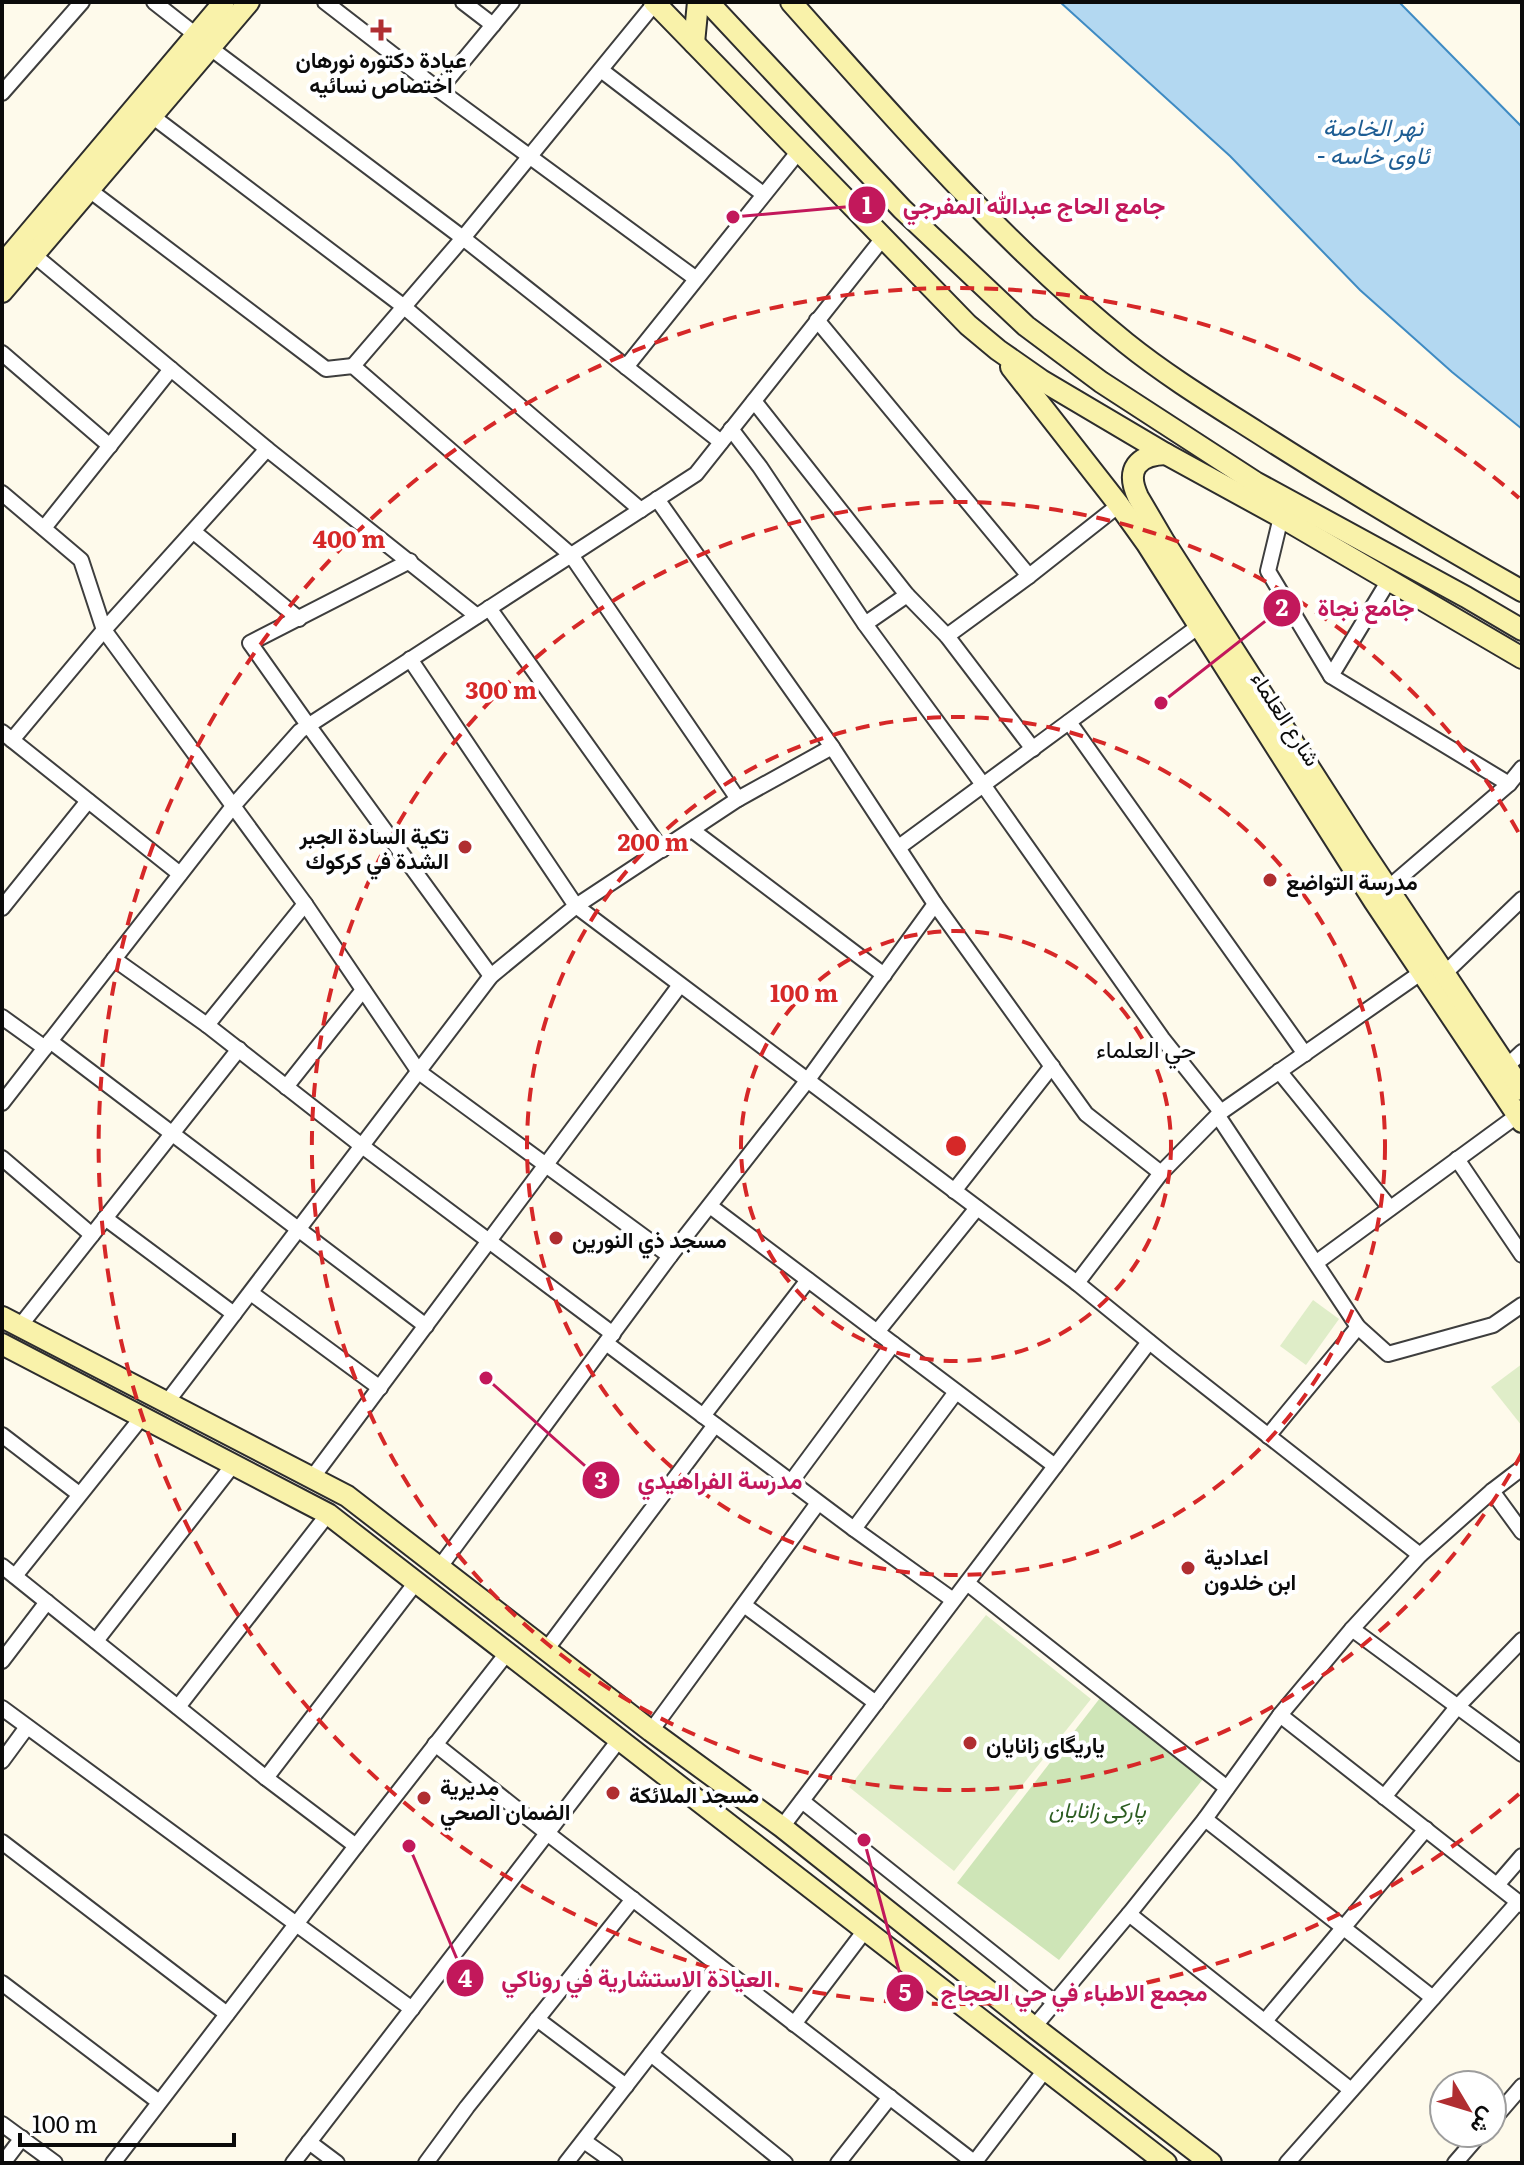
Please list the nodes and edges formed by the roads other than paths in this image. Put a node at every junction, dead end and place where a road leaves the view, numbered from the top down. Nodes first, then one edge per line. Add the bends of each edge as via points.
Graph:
1 (82, 2) edge
2 (154, 2) edge
3 (224, 2) edge
4 (249, 2) edge
5 (325, 2) edge
6 (463, 2) edge
7 (512, 2) edge
8 (655, 2) edge
9 (698, 2) edge
10 (708, 2) edge
11 (791, 2) edge
12 (493, 25) junction
13 (203, 41) junction
14 (694, 43) junction
15 (601, 70) junction
16 (439, 90) junction
17 (2, 93) edge
18 (152, 116) junction
19 (799, 151) junction
20 (530, 157) junction
21 (88, 189) junction
22 (763, 194) junction
23 (463, 238) junction
24 (883, 238) junction
25 (34, 255) junction
26 (2, 265) edge
27 (695, 278) junction
28 (2, 292) edge
29 (403, 306) junction
30 (817, 320) junction
31 (998, 350) junction
32 (2, 353) edge
33 (353, 366) junction
34 (626, 367) junction
35 (171, 369) junction
36 (754, 401) junction
37 (731, 429) junction
38 (721, 442) junction
39 (110, 446) junction
40 (267, 449) junction
41 (1166, 454) junction
42 (1250, 491) junction
43 (2, 493) edge
44 (657, 499) junction
45 (1119, 505) junction
46 (641, 510) junction
47 (1281, 517) junction
48 (44, 528) junction
49 (194, 532) junction
50 (571, 555) junction
51 (410, 561) junction
52 (1483, 569) junction
53 (1029, 576) junction
54 (1389, 580) junction
55 (1522, 591) edge
56 (907, 595) junction
57 (1466, 597) junction
58 (483, 612) junction
59 (299, 619) junction
60 (865, 624) junction
61 (1199, 626) junction
62 (104, 630) junction
63 (1522, 630) edge
64 (947, 636) junction
65 (1522, 658) edge
66 (410, 659) junction
67 (1331, 676) junction
68 (1069, 722) junction
69 (308, 725) junction
70 (7, 736) edge
71 (832, 747) junction
72 (1033, 749) junction
73 (1522, 768) edge
74 (1509, 784) junction
75 (984, 786) junction
76 (738, 799) junction
77 (88, 801) junction
78 (234, 805) junction
79 (692, 830) junction
80 (899, 847) junction
81 (662, 850) junction
82 (180, 874) junction
83 (1388, 888) junction
84 (1522, 899) edge
85 (305, 904) junction
86 (935, 904) junction
87 (576, 906) junction
88 (2, 908) edge
89 (114, 959) junction
90 (1422, 972) junction
91 (1444, 974) junction
92 (884, 975) junction
93 (491, 976) junction
94 (680, 985) junction
95 (363, 990) junction
96 (2, 1017) edge
97 (207, 1025) junction
98 (47, 1044) junction
99 (239, 1049) junction
100 (1522, 1052) edge
101 (1305, 1054) junction
102 (1052, 1066) junction
103 (1506, 1067) junction
104 (1279, 1071) junction
105 (419, 1072) junction
106 (807, 1081) junction
107 (286, 1087) junction
108 (1522, 1090) edge
109 (2, 1103) edge
110 (1220, 1114) junction
111 (1520, 1118) edge
112 (172, 1134) junction
113 (362, 1146) junction
114 (2, 1158) edge
115 (1457, 1159) junction
116 (545, 1165) junction
117 (1161, 1173) junction
118 (954, 1191) junction
119 (710, 1206) junction
120 (977, 1208) junction
121 (1390, 1208) junction
122 (105, 1218) junction
123 (299, 1229) junction
124 (92, 1235) junction
125 (489, 1242) junction
126 (1522, 1255) edge
127 (670, 1256) junction
128 (1317, 1262) junction
129 (808, 1280) junction
130 (1077, 1283) junction
131 (251, 1293) junction
132 (1522, 1305) edge
133 (234, 1314) junction
134 (11, 1322) edge
135 (426, 1326) junction
136 (1358, 1327) junction
137 (877, 1332) junction
138 (609, 1338) junction
139 (1149, 1342) junction
140 (2, 1344) edge
141 (893, 1344) junction
142 (380, 1388) junction
143 (956, 1392) junction
144 (167, 1402) junction
145 (142, 1417) junction
146 (709, 1420) junction
147 (2, 1435) edge
148 (1268, 1436) junction
149 (233, 1465) junction
150 (1055, 1466) junction
151 (1522, 1468) edge
152 (312, 1478) junction
153 (791, 1482) junction
154 (1492, 1491) junction
155 (79, 1494) junction
156 (818, 1503) junction
157 (328, 1514) junction
158 (854, 1529) junction
159 (1522, 1532) edge
160 (1420, 1555) junction
161 (2, 1566) edge
162 (439, 1568) junction
163 (15, 1576) junction
164 (417, 1581) junction
165 (967, 1583) junction
166 (953, 1600) junction
167 (47, 1602) junction
168 (744, 1605) junction
169 (1352, 1629) junction
170 (1522, 1640) edge
171 (96, 1641) junction
172 (546, 1650) junction
173 (507, 1653) junction
174 (2, 1661) edge
175 (876, 1703) junction
176 (1458, 1706) junction
177 (178, 1707) junction
178 (2, 1708) edge
179 (1280, 1715) junction
180 (27, 1727) junction
181 (651, 1731) junction
182 (619, 1740) junction
183 (435, 1744) junction
184 (1522, 1754) edge
185 (2, 1761) edge
186 (266, 1778) junction
187 (1227, 1788) junction
188 (1384, 1797) junction
189 (802, 1801) junction
190 (1205, 1819) junction
191 (782, 1827) junction
192 (1426, 1829) junction
193 (547, 1833) junction
194 (2, 1842) edge
195 (356, 1846) junction
196 (1522, 1856) edge
197 (1497, 1885) junction
198 (633, 1899) junction
199 (1520, 1904) edge
200 (1129, 1914) junction
201 (296, 1924) junction
202 (1344, 1927) junction
203 (866, 1929) junction
204 (932, 1946) junction
205 (719, 1966) junction
206 (915, 1968) junction
207 (2, 1983) edge
208 (1433, 1998) junction
209 (1054, 2002) junction
210 (412, 2009) junction
211 (227, 2014) junction
212 (537, 2019) junction
213 (1265, 2021) junction
214 (794, 2024) junction
215 (1034, 2027) junction
216 (651, 2054) junction
217 (1045, 2070) junction
218 (626, 2086) junction
219 (1351, 2090) junction
220 (890, 2097) junction
221 (159, 2102) junction
222 (2, 2124) edge
223 (22, 2138) junction
224 (584, 2141) junction
225 (309, 2142) junction
226 (3, 2163) edge
227 (55, 2163) edge
228 (113, 2163) edge
229 (293, 2163) edge
230 (337, 2163) edge
231 (426, 2163) edge
232 (566, 2163) edge
233 (615, 2163) edge
234 (785, 2163) edge
235 (838, 2163) edge
236 (975, 2163) edge
237 (1166, 2163) edge
238 (1211, 2163) edge
239 (1287, 2163) edge

1 - 17 street
2 - 13 street
3 - 13 street
4 - 13 street
5 - 16 street
6 - 12 street
7 - 12 street
8 - 14 street
8 - 15 street
9 - 14 street
10 - 42 street via 902,209 1026,326
11 - 52 street via 943,172 1059,287 1128,345 1304,462
12 - 16 street
13 - 18 street
13 - 23 street
13 - 26 street
14 - 19 street
15 - 20 street
15 - 22 street
16 - 20 street
18 - 21 street
18 - 29 street
19 - 22 street
19 - 24 street
20 - 23 street
20 - 27 street
21 - 25 street
21 - 33 street via 326,369
22 - 27 street
23 - 29 street
23 - 34 street
24 - 30 street
24 - 31 street
25 - 28 street
25 - 35 street
27 - 34 street
29 - 33 street
29 - 46 street
30 - 36 street
30 - 53 street
31 - 41 street
31 - 45 street, شارع العلماء
32 - 39 street
33 - 50 street
34 - 38 street
35 - 39 street
35 - 40 street
36 - 37 street
36 - 56 street
37 - 38 street
37 - 60 street
38 - 44 street via 696,474
39 - 48 street
40 - 49 street
40 - 51 street
41 - 42 street
41 - 83 street, شارع العلماء via 1140,461 1133,475 1138,497
42 - 47 street
42 - 57 street
43 - 48 street
44 - 46 street
44 - 71 street
45 - 53 street
45 - 61 street, شارع العلماء
46 - 50 street
47 - 54 street
47 - 67 street via 1268,571
48 - 62 street via 81,560
49 - 59 street
49 - 62 street
50 - 58 street
50 - 76 street
51 - 58 street
51 - 59 street
52 - 55 street
52 - 57 street
53 - 64 street
54 - 65 street
54 - 67 street
56 - 60 street
56 - 64 street
57 - 63 street
58 - 66 street
58 - 81 street
59 - 69 street via 250,643
60 - 75 street
61 - 68 street
61 - 90 street, شارع العلماء
62 - 70 street
62 - 78 street
64 - 72 street
66 - 69 street
66 - 87 street
67 - 74 street
68 - 72 street
68 - 101 street
69 - 78 street
69 - 93 street
70 - 77 street
71 - 76 street
71 - 80 street
72 - 75 street
73 - 74 street
74 - 83 street
75 - 80 street
75 - 110 street
76 - 79 street
77 - 82 street
77 - 88 street
78 - 82 street
78 - 85 street
79 - 81 street
79 - 92 street
80 - 86 street
81 - 87 street
82 - 89 street
83 - 91 street, شارع العلماء
84 - 91 street
85 - 95 street
85 - 97 street
86 - 92 street
86 - 102 street
87 - 93 street
87 - 94 street
89 - 97 street
89 - 98 street
90 - 101 street
90 - 111 street, شارع العلماء
91 - 103 street, شارع العلماء
92 - 106 street
93 - 105 street
94 - 106 street
94 - 116 street
95 - 105 street
95 - 107 street
96 - 98 street
97 - 99 street
98 - 109 street
98 - 112 street
99 - 107 street
99 - 112 street
100 - 103 street
101 - 104 street
102 - 117 street via 1086,1114
102 - 118 street
103 - 108 street, شارع العلماء
104 - 110 street
104 - 121 street
105 - 113 street
105 - 116 street
106 - 118 street
106 - 119 street
107 - 113 street
110 - 117 street
110 - 128 street
111 - 115 street
112 - 122 street
112 - 123 street
113 - 123 street
113 - 125 street
114 - 124 street
115 - 121 street
115 - 126 street
116 - 125 street
116 - 127 street
117 - 130 street
118 - 120 street
119 - 127 street
119 - 129 street
120 - 130 street
120 - 137 street
121 - 128 street
122 - 124 street
122 - 133 street
123 - 131 street
123 - 135 street
124 - 134 street
125 - 135 street
125 - 138 street
127 - 138 street
128 - 136 street
129 - 137 street
129 - 146 street
130 - 139 street
131 - 133 street
131 - 142 street
132 - 136 street via 1493,1325 1388,1354
133 - 144 street
134 - 144 street
135 - 142 street
136 - 148 street
137 - 141 street
138 - 146 street
138 - 162 street
139 - 148 street
139 - 150 street
140 - 145 street
141 - 143 street
141 - 153 street
142 - 152 street
143 - 150 street
143 - 158 street
144 - 152 street
145 - 149 street
145 - 155 street
146 - 153 street
146 - 172 street
147 - 155 street
148 - 160 street
149 - 157 street
149 - 171 street
150 - 165 street
151 - 154 street
152 - 162 street via 347,1496
153 - 156 street
154 - 159 street
154 - 160 street
155 - 163 street
156 - 158 street
156 - 168 street
157 - 164 street
157 - 177 street
158 - 166 street
160 - 169 street
161 - 163 street
162 - 172 street
163 - 167 street
164 - 173 street
164 - 186 street
165 - 166 street
165 - 187 street
166 - 175 street
167 - 171 street
167 - 174 street
168 - 175 street
168 - 181 street
169 - 176 street
169 - 179 street
170 - 176 street
171 - 177 street
172 - 181 street
173 - 182 street
173 - 183 street
175 - 189 street
176 - 184 street
176 - 188 street
177 - 186 street
178 - 180 street
179 - 187 street
179 - 188 street
180 - 185 street
180 - 201 street
181 - 191 street
182 - 193 street
182 - 203 street
183 - 193 street
183 - 195 street
186 - 195 street
187 - 190 street
188 - 192 street
189 - 191 street
189 - 209 street
190 - 200 street
190 - 202 street
191 - 204 street
192 - 197 street
192 - 202 street
193 - 198 street
193 - 210 street
194 - 211 street
195 - 201 street
196 - 197 street
197 - 199 street
198 - 205 street
198 - 212 street
199 - 208 street
200 - 209 street
200 - 213 street
201 - 210 street
201 - 211 street
202 - 208 street
202 - 213 street
203 - 206 street
203 - 214 street
204 - 206 street
204 - 215 street
205 - 214 street
205 - 216 street
206 - 217 street
207 - 221 street
208 - 219 street
209 - 215 street
210 - 225 street
211 - 221 street
212 - 218 street
212 - 231 street
213 - 219 street
214 - 220 street
215 - 238 street
216 - 218 street
216 - 234 street
217 - 236 street
217 - 237 street
218 - 224 street
219 - 239 street
220 - 235 street
220 - 236 street
221 - 228 street
222 - 223 street
223 - 226 street
223 - 227 street
224 - 232 street
224 - 233 street
225 - 229 street
225 - 230 street

